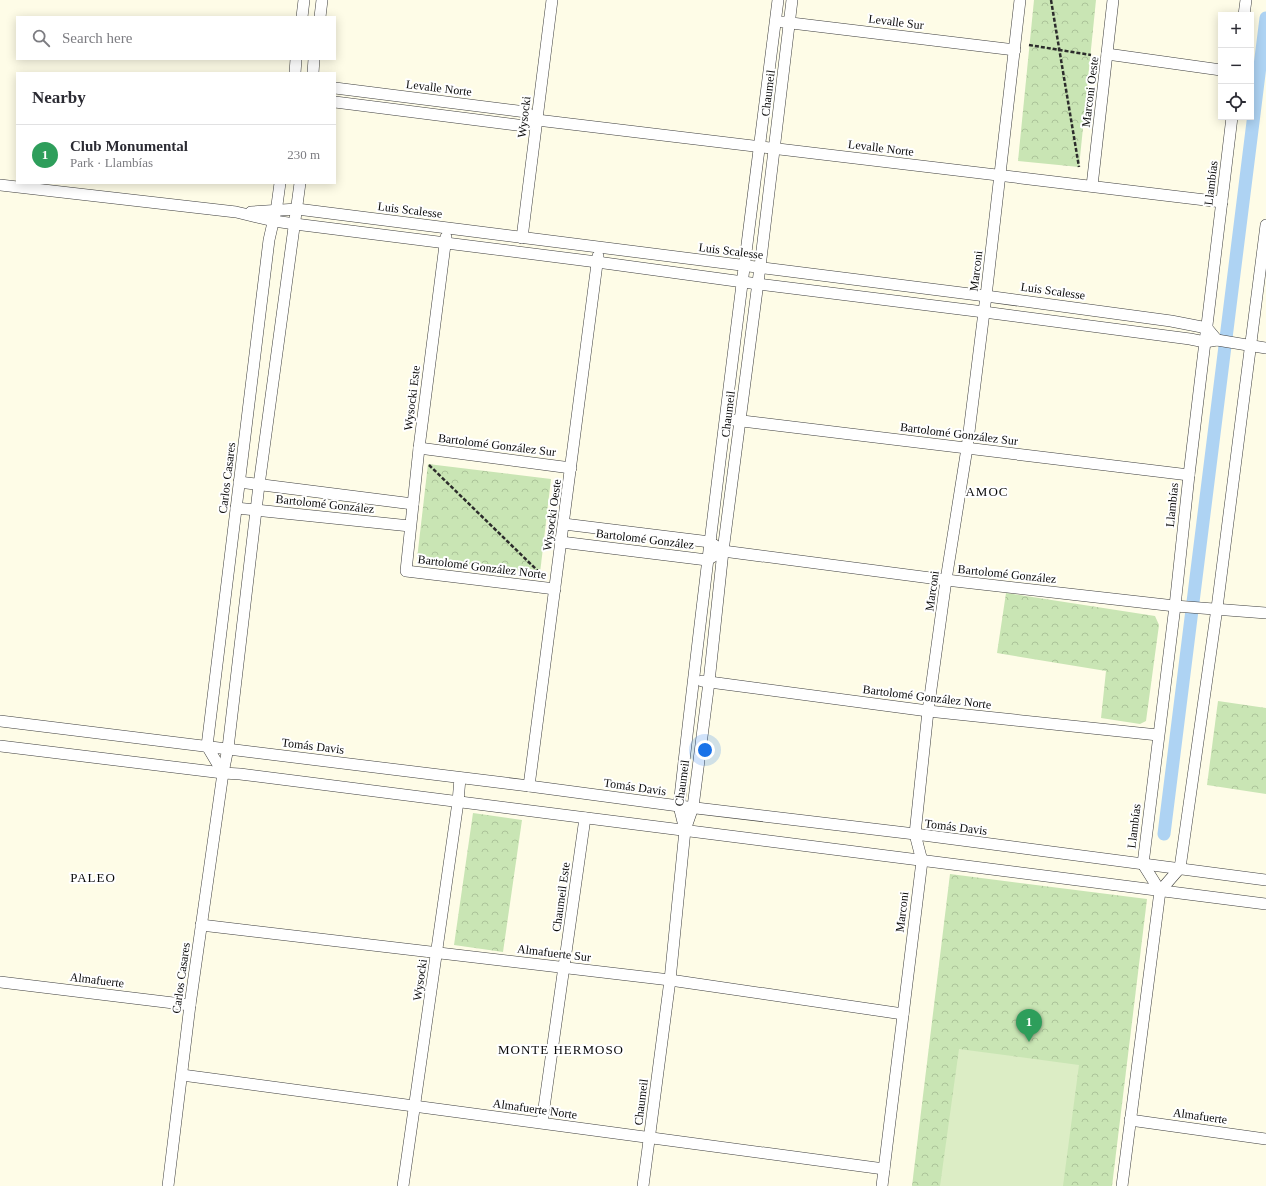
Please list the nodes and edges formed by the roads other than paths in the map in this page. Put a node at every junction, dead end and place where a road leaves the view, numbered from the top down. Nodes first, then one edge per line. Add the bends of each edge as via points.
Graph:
1 (304, 0) edge
2 (322, 0) edge
3 (552, 0) edge
4 (778, 0) edge
5 (792, 0) edge
6 (1020, 0) edge
7 (1113, 0) edge
8 (1246, 0) edge
9 (1244, 12) edge
10 (302, 16) edge
11 (320, 16) edge
12 (775, 21) junction
13 (790, 22) junction
14 (1015, 50) junction
15 (1107, 54) junction
16 (296, 60) edge
17 (314, 60) edge
18 (1218, 70) edge
19 (294, 72) edge
20 (313, 72) edge
21 (336, 88) edge
22 (336, 102) edge
23 (537, 120) junction
24 (1232, 120) edge
25 (759, 147) junction
26 (775, 149) junction
27 (1000, 175) junction
28 (280, 184) edge
29 (300, 184) edge
30 (0, 185) edge
31 (1092, 186) junction
32 (1222, 202) junction
33 (297, 209) junction
34 (275, 216) junction
35 (295, 224) junction
36 (1266, 225) edge
37 (446, 228) junction
38 (522, 238) junction
39 (445, 243) junction
40 (599, 248) junction
41 (597, 262) junction
42 (745, 266) junction
43 (760, 267) junction
44 (742, 282) junction
45 (758, 284) junction
46 (986, 296) junction
47 (984, 312) junction
48 (1207, 328) junction
49 (1217, 340) junction
50 (1205, 342) junction
51 (1250, 346) junction
52 (1266, 348) edge
53 (726, 420) junction
54 (741, 420) junction
55 (419, 448) junction
56 (967, 448) junction
57 (571, 468) junction
58 (1188, 475) junction
59 (239, 482) junction
60 (259, 485) junction
61 (413, 504) junction
62 (236, 508) junction
63 (256, 509) junction
64 (564, 524) junction
65 (410, 526) junction
66 (561, 542) junction
67 (710, 542) junction
68 (723, 551) junction
69 (707, 560) junction
70 (406, 571) joint
71 (946, 580) junction
72 (555, 589) junction
73 (1175, 606) junction
74 (1217, 608) junction
75 (1266, 613) edge
76 (693, 680) junction
77 (709, 682) junction
78 (928, 711) junction
79 (0, 721) edge
80 (1158, 735) junction
81 (0, 746) edge
82 (207, 746) junction
83 (228, 748) junction
84 (223, 773) junction
85 (460, 778) junction
86 (529, 786) junction
87 (458, 802) junction
88 (679, 806) junction
89 (693, 807) junction
90 (585, 818) junction
91 (685, 830) junction
92 (915, 834) junction
93 (922, 861) junction
94 (1143, 864) junction
95 (1180, 868) junction
96 (1266, 880) edge
97 (1160, 891) junction
98 (1266, 904) edge
99 (201, 925) junction
100 (437, 953) junction
101 (564, 968) junction
102 (670, 980) junction
103 (0, 982) edge
104 (190, 1005) junction
105 (903, 1014) junction
106 (182, 1075) junction
107 (416, 1106) junction
108 (1130, 1120) junction
109 (542, 1122) junction
110 (649, 1138) junction
111 (1266, 1139) edge
112 (884, 1169) junction
113 (168, 1186) edge
114 (403, 1186) edge
115 (643, 1186) edge
116 (882, 1186) edge
117 (1122, 1186) edge

1 - 10 street
2 - 11 street
3 - 23 street, Wysocki
4 - 12 street, Chaumeil
5 - 13 street, Chaumeil
6 - 14 street, Marconi
7 - 15 street, Marconi Oeste
8 - 9 street
12 - 13 street, Levalle Sur
12 - 25 street, Chaumeil
13 - 14 street, Levalle Sur
13 - 26 street, Chaumeil
14 - 27 street, Marconi
15 - 18 street
15 - 31 street, Marconi Oeste
16 - 19 street
17 - 20 street
21 - 23 street, Levalle Norte via 526,112
22 - 23 street, Levalle Norte via 525,126
23 - 25 street, Levalle Norte
23 - 38 street, Wysocki
24 - 32 street, Llambías
25 - 26 street, Levalle Norte
25 - 42 street, Chaumeil
26 - 27 street, Levalle Norte
26 - 43 street, Chaumeil
27 - 31 street, Levalle Norte
27 - 46 street, Marconi
28 - 34 street, Carlos Casares
29 - 33 street, Carlos Casares
30 - 34 street, Luis Scalesse
31 - 32 street, Levalle Norte
32 - 48 street, Llambías
33 - 34 street, Luis Scalesse
33 - 35 street, Carlos Casares
33 - 37 street, Luis Scalesse
34 - 35 street, Luis Scalesse
34 - 59 street, Carlos Casares via 269,240
35 - 39 street, Luis Scalesse
35 - 60 street, Carlos Casares
36 - 51 street
37 - 38 street, Luis Scalesse
37 - 39 street, Wysocki Este
38 - 40 street, Luis Scalesse
39 - 41 street, Luis Scalesse
39 - 55 street, Wysocki Este
40 - 41 street, Wysocki Oeste
40 - 42 street, Luis Scalesse
41 - 44 street, Luis Scalesse
41 - 57 street, Wysocki Oeste
42 - 43 street, Luis Scalesse
42 - 44 street, Chaumeil
43 - 45 street, Chaumeil
43 - 46 street, Luis Scalesse
44 - 45 street, Luis Scalesse
44 - 53 street, Chaumeil
45 - 47 street, Luis Scalesse
45 - 54 street, Chaumeil
46 - 47 street, Marconi
46 - 48 street, Luis Scalesse via 1171,320
47 - 50 street, Luis Scalesse
47 - 56 street, Marconi
48 - 49 street
48 - 50 street, Llambías
49 - 50 street, Luis Scalesse
49 - 51 street, Luis Scalesse
50 - 58 street, Llambías
51 - 52 street, Luis Scalesse
51 - 74 street
53 - 54 street, Bartolomé González Sur
53 - 67 street, Chaumeil
54 - 56 street, Bartolomé González Sur
54 - 68 street, Chaumeil
55 - 57 street, Bartolomé González Sur
55 - 61 street, Wysocki Este
56 - 58 street, Bartolomé González Sur
56 - 71 street, Marconi
57 - 64 street, Wysocki Oeste
58 - 73 street, Llambías
59 - 60 street, Bartolomé González
59 - 62 street, Carlos Casares
60 - 61 street, Bartolomé González
60 - 63 street, Carlos Casares
61 - 65 street, Wysocki Este
62 - 63 street, Bartolomé González
62 - 82 street, Carlos Casares
63 - 65 street, Bartolomé González
63 - 83 street, Carlos Casares
64 - 66 street, Wysocki Oeste
64 - 67 street, Bartolomé González
65 - 70 street, Wysocki Este
66 - 69 street, Bartolomé González
66 - 72 street, Wysocki Oeste
67 - 68 street, Bartolomé González
67 - 69 street, Chaumeil
68 - 69 street, Bartolomé González
68 - 71 street, Bartolomé González
68 - 77 street, Chaumeil
69 - 76 street, Chaumeil
70 - 72 street, Bartolomé González Norte
71 - 73 street, Bartolomé González
71 - 78 street, Marconi
72 - 86 street, Wysocki Oeste
73 - 74 street, Bartolomé González
73 - 80 street, Llambías
74 - 75 street, Bartolomé González
74 - 95 street
76 - 77 street, Bartolomé González Norte
76 - 88 street, Chaumeil
77 - 78 street, Bartolomé González Norte
77 - 89 street, Chaumeil
78 - 80 street, Bartolomé González Norte
78 - 92 street, Marconi
79 - 82 street, Tomás Davis
80 - 94 street, Llambías
81 - 84 street
82 - 83 street, Tomás Davis
82 - 84 street
83 - 84 street, Carlos Casares
83 - 85 street, Tomás Davis
84 - 87 street
84 - 99 street, Carlos Casares
85 - 86 street, Tomás Davis
85 - 87 street, Wysocki
86 - 88 street, Tomás Davis
87 - 90 street
87 - 100 street, Wysocki
88 - 89 street, Tomás Davis
88 - 91 street, Chaumeil
89 - 91 street, Chaumeil
89 - 92 street, Tomás Davis
90 - 91 street
90 - 101 street, Chaumeil Este
91 - 93 street
91 - 102 street, Chaumeil
92 - 93 street, Marconi
92 - 94 street, Tomás Davis
93 - 97 street
93 - 105 street, Marconi
94 - 95 street, Tomás Davis
94 - 97 street, Llambías
95 - 96 street, Tomás Davis
95 - 97 street
97 - 98 street
97 - 108 street
99 - 100 street, Almafuerte Sur
99 - 104 street, Carlos Casares
100 - 101 street, Almafuerte Sur
100 - 107 street, Wysocki
101 - 102 street, Almafuerte Sur
101 - 109 street, Chaumeil Este
102 - 105 street, Almafuerte Sur
102 - 110 street, Chaumeil
103 - 104 street, Almafuerte
104 - 106 street, Carlos Casares
105 - 112 street, Marconi
106 - 107 street, Almafuerte Norte
106 - 113 street, Carlos Casares
107 - 109 street, Almafuerte Norte
107 - 114 street, Wysocki
108 - 111 street, Almafuerte
108 - 117 street
109 - 110 street, Almafuerte Norte
110 - 112 street, Almafuerte Norte
110 - 115 street, Chaumeil
112 - 116 street, Marconi

